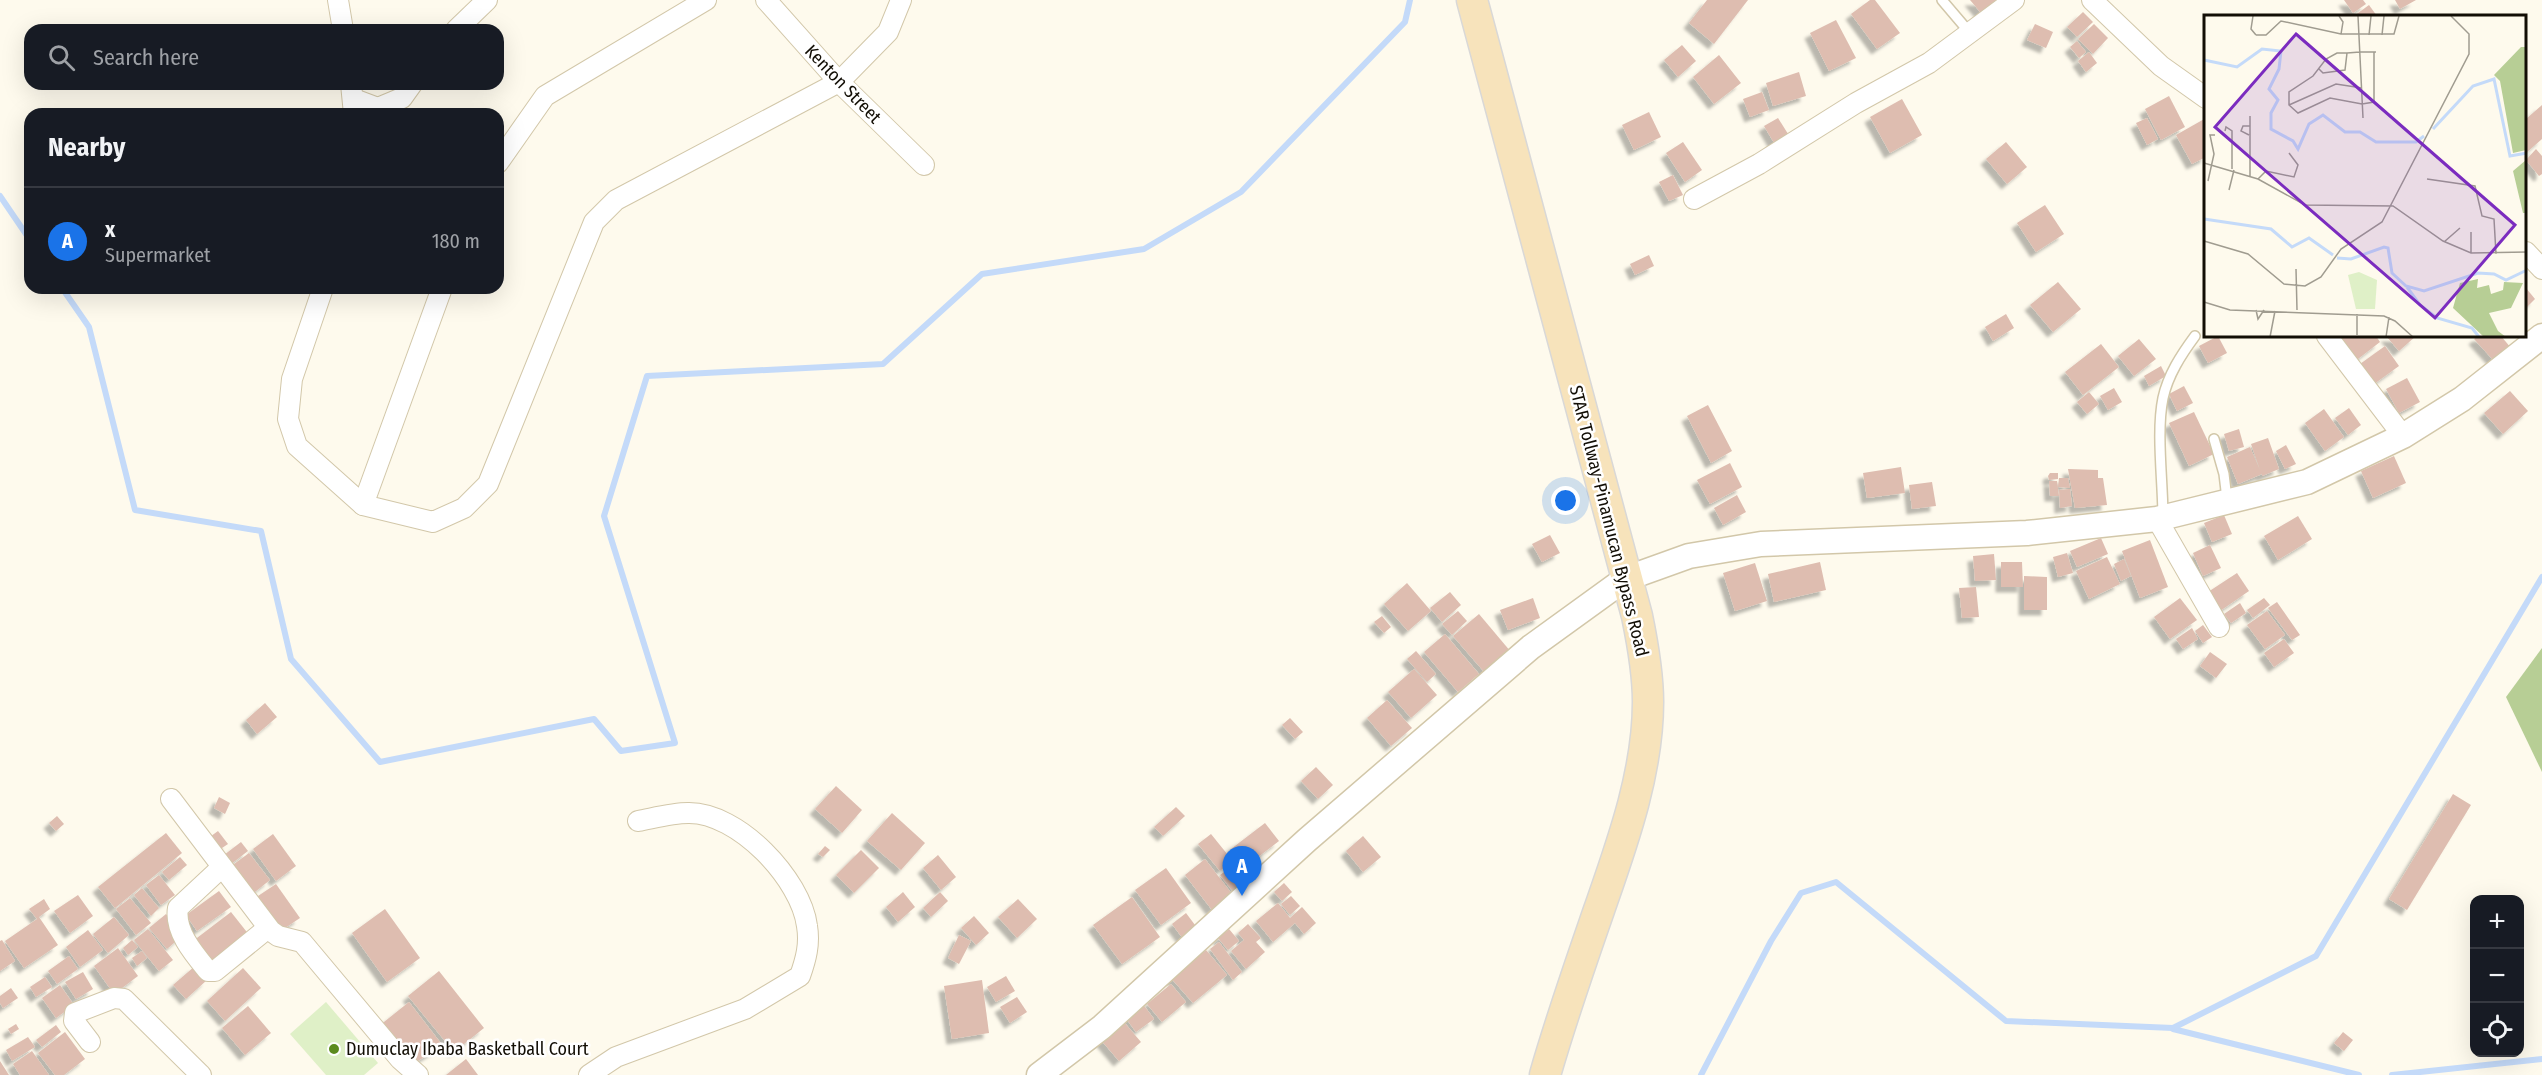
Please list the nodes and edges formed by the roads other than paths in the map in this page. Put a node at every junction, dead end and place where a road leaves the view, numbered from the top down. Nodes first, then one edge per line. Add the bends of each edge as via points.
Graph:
1 (338, 0) edge
2 (487, 0) edge
3 (706, 0) edge
4 (766, 0) edge
5 (901, 0) edge
6 (1942, 0) edge
7 (2014, 0) edge
8 (2101, 6) edge
9 (1474, 8) edge
10 (342, 24) edge
11 (462, 24) edge
12 (1970, 33) junction
13 (839, 82) junction
14 (408, 90) edge
15 (2204, 97) edge
16 (353, 99) edge
17 (378, 108) edge
18 (378, 108) edge
19 (504, 155) edge
20 (924, 165) dead end
21 (1694, 199) dead end
22 (2527, 253) edge
23 (2542, 268) edge
24 (321, 294) edge
25 (440, 294) edge
26 (2195, 336) dead end
27 (2542, 336) edge
28 (2329, 338) edge
29 (2403, 436) junction
30 (2214, 439) dead end
31 (2228, 501) junction
32 (363, 505) junction
33 (2160, 518) junction
34 (1625, 579) junction
35 (2219, 627) dead end
36 (171, 799) dead end
37 (638, 821) dead end
38 (222, 867) junction
39 (268, 928) junction
40 (90, 1042) dead end
41 (201, 1075) edge
42 (418, 1075) edge
43 (589, 1075) edge
44 (1039, 1075) edge
45 (1545, 1075) edge

1 - 10 street
2 - 11 street
3 - 19 street via 545,96
4 - 13 street, Kenton Street
5 - 13 street via 888,32
6 - 12 lane
7 - 12 street
8 - 15 street via 2162,66
9 - 34 main road, STAR Tollway-Pinamucan Bypass Road
12 - 21 street via 1929,63
13 - 20 street, Kenton Street
13 - 32 street via 616,200 594,222 488,484 464,507 433,522
14 - 18 street via 402,98
16 - 17 street
22 - 23 street
24 - 32 street via 292,379 288,419 297,446
25 - 32 street
26 - 33 lane via 2173,369 2163,398
27 - 29 street via 2462,399
28 - 29 street
29 - 31 street via 2307,482
30 - 31 lane
31 - 33 street
33 - 34 street via 2027,533 1761,544 1689,556
33 - 35 street
34 - 44 street via 1531,647 1324,825 1102,1027
34 - 45 main road, STAR Tollway-Pinamucan Bypass Road via 1646,659 1644,747 1626,835
36 - 38 street
37 - 43 street via 690,812 723,821 763,849 796,891 807,925 809,950 800,976 745,1009 616,1057
38 - 39 street
38 - 39 street via 178,908 178,924 192,951 208,971 215,971
39 - 42 street via 278,936 302,942 400,1059
40 - 41 street via 74,1021 75,1013 118,997 128,1002

